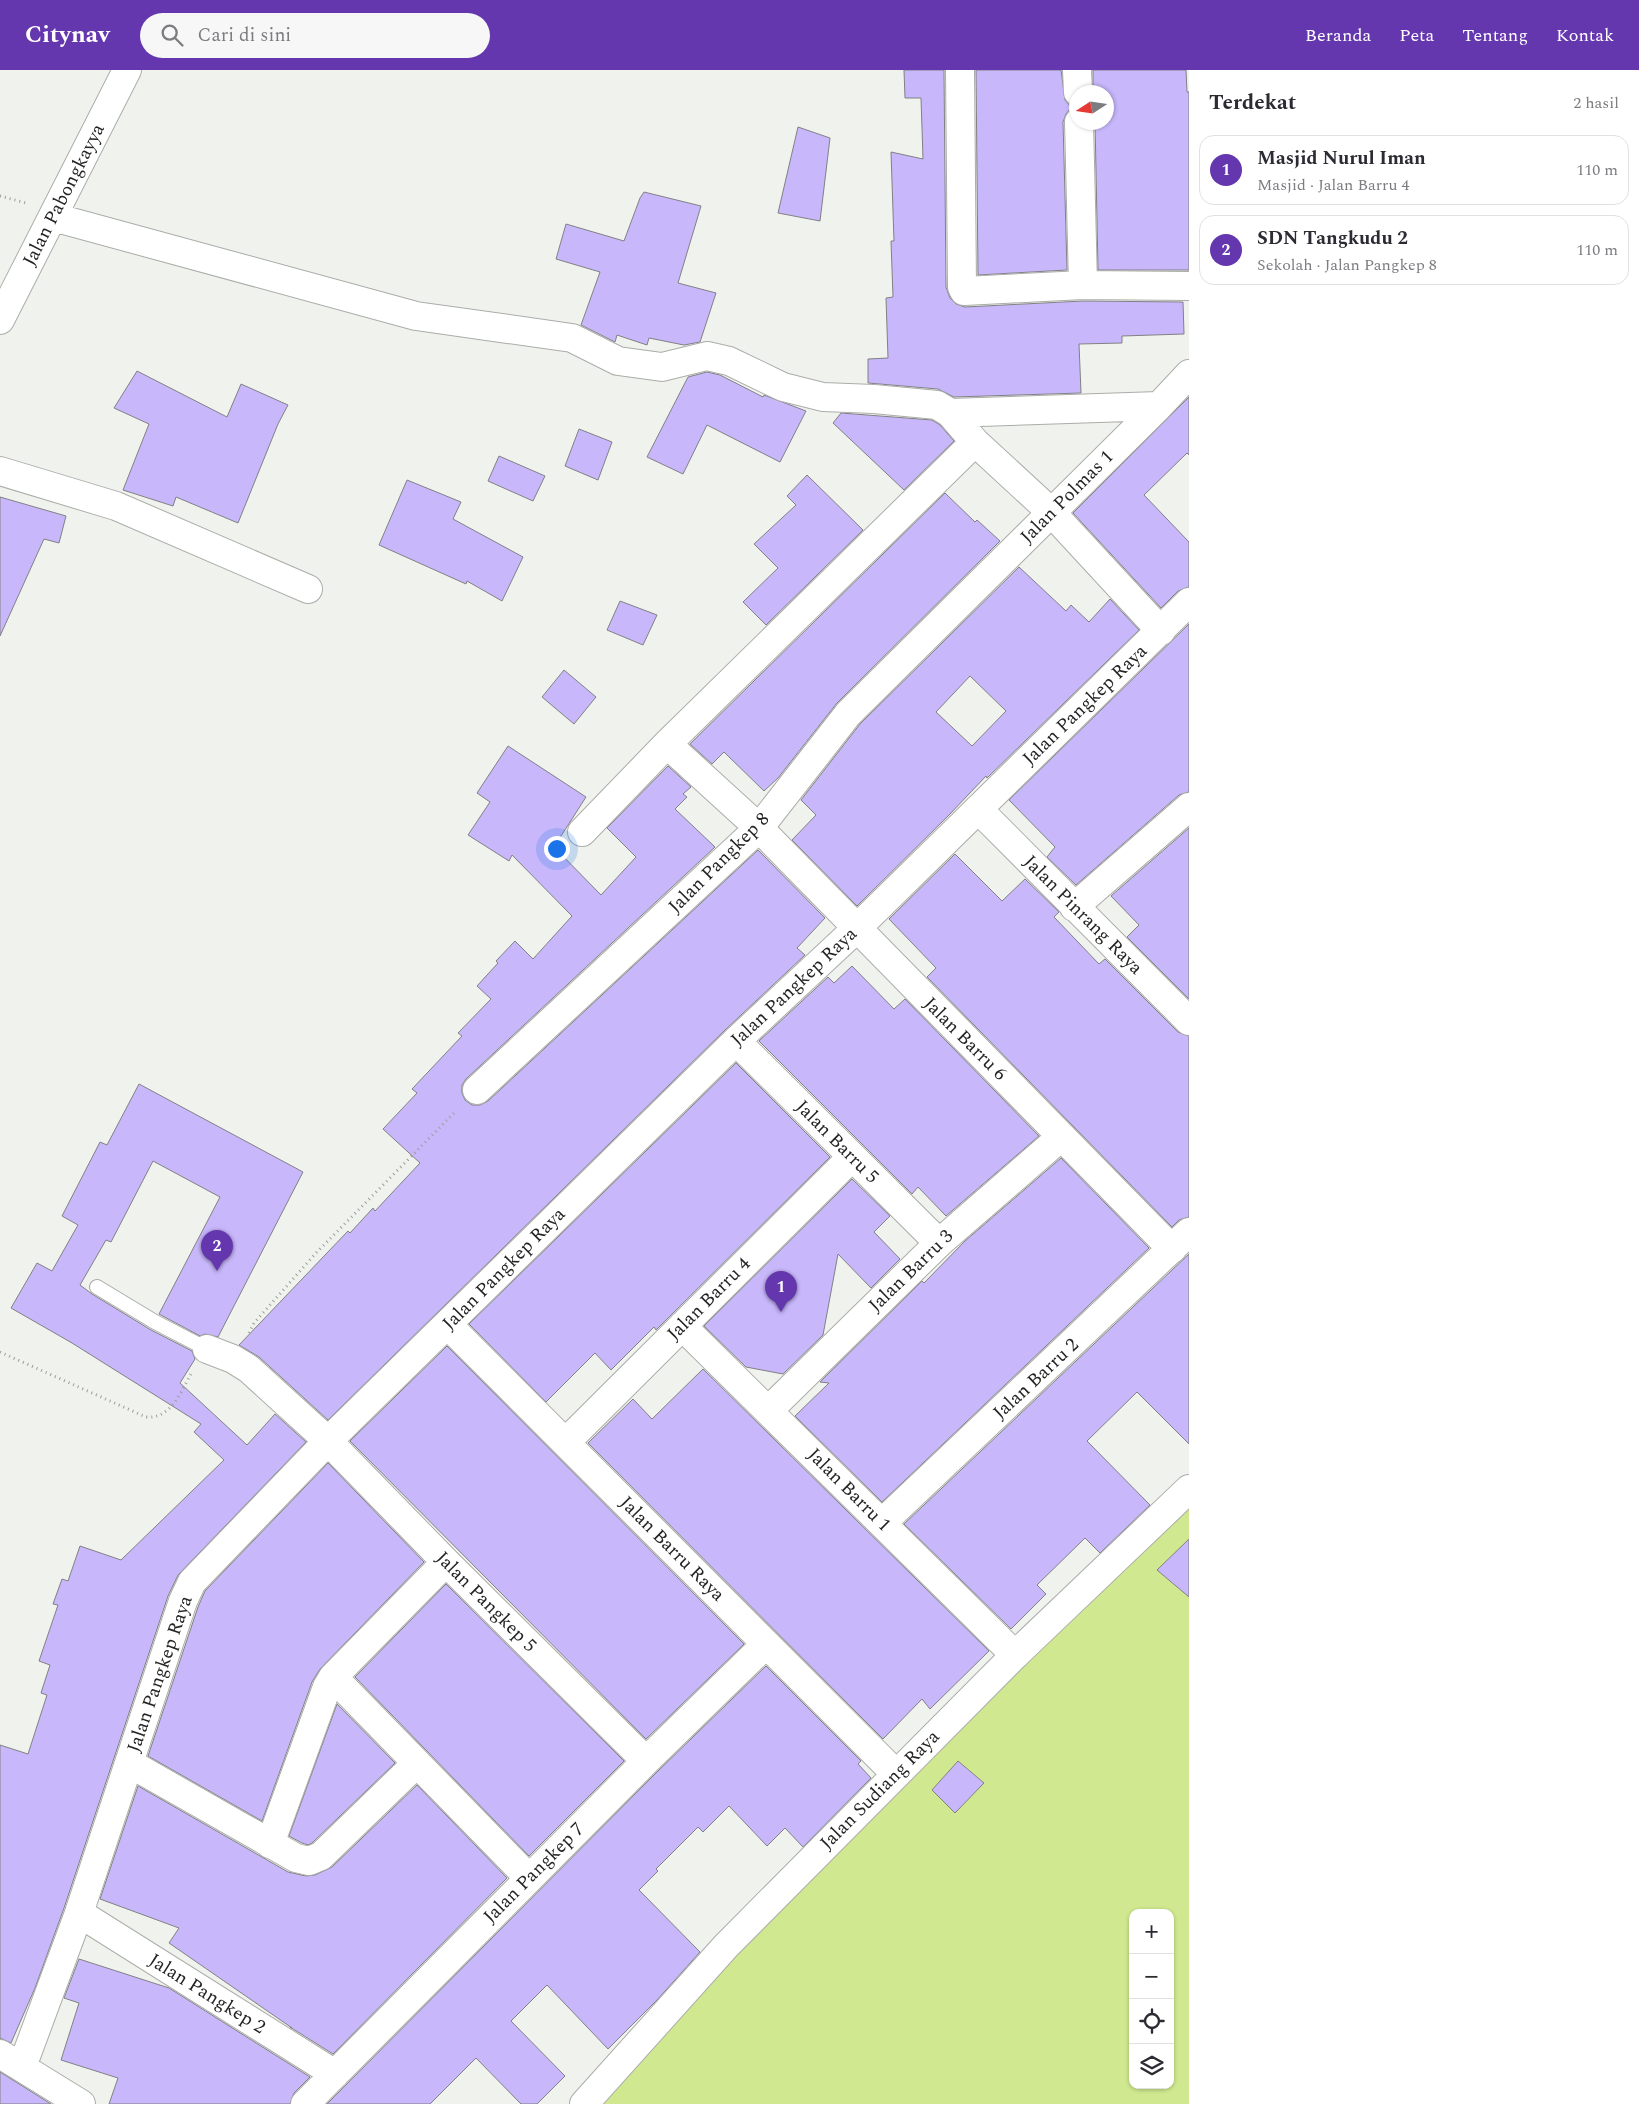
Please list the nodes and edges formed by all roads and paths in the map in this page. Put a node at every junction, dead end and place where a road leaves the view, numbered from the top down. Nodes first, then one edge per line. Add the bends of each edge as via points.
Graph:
1 (127, 70) edge
2 (960, 70) edge
3 (1078, 70) edge
4 (1078, 85) edge
5 (1079, 130) edge
6 (53, 217) junction
7 (1083, 284) junction
8 (1189, 286) edge
9 (0, 320) edge
10 (1189, 374) edge
11 (1160, 406) junction
12 (950, 413) junction
13 (975, 442) junction
14 (0, 471) edge
15 (1051, 512) junction
16 (308, 589) dead end
17 (1189, 602) edge
18 (944, 620) joint
19 (1161, 631) junction
20 (668, 744) junction
21 (1189, 808) edge
22 (978, 809) junction
23 (758, 828) junction
24 (582, 832) dead end
25 (1074, 908) junction
26 (856, 929) junction
27 (1189, 1020) edge
28 (736, 1041) junction
29 (477, 1090) joint
30 (1061, 1137) junction
31 (852, 1157) junction
32 (1181, 1241) edge
33 (939, 1242) junction
34 (98, 1287) dead end
35 (448, 1325) junction
36 (682, 1326) junction
37 (0, 1352) edge
38 (220, 1354) junction
39 (768, 1411) junction
40 (328, 1441) junction
41 (566, 1442) junction
42 (1189, 1489) edge
43 (882, 1523) junction
44 (446, 1562) junction
45 (766, 1644) junction
46 (1015, 1655) junction
47 (334, 1677) junction
48 (646, 1761) junction
49 (129, 1763) junction
50 (416, 1764) junction
51 (896, 1774) junction
52 (270, 1844) junction
53 (529, 1878) junction
54 (79, 1913) junction
55 (11, 2060) edge
56 (335, 2074) junction
57 (81, 2104) edge
58 (305, 2104) edge
59 (584, 2104) edge

1 - 6 street, Jalan Pabongkayya
2 - 7 street via 960,283 964,291
3 - 4 street
5 - 7 street
6 - 9 street, Jalan Pabongkayya
6 - 12 street via 416,316 572,338 618,361 662,367 707,356 729,361 783,387 823,397 937,405
7 - 8 street
10 - 11 street, Jalan Polmas 1
11 - 12 street
11 - 15 street, Jalan Polmas 1
12 - 13 street
13 - 15 street
13 - 20 street
14 - 16 street via 116,506
15 - 18 street, Jalan Polmas 1
15 - 19 street
17 - 19 street, Jalan Pangkep Raya
18 - 23 street, Jalan Pangkep 8 via 848,714
19 - 22 street, Jalan Pangkep Raya
20 - 23 street, Jalan Barru 6
20 - 24 street
21 - 25 street
22 - 25 street, Jalan Pinrang Raya
22 - 26 street, Jalan Pangkep Raya
23 - 26 street, Jalan Barru 6
23 - 29 street, Jalan Pangkep 8
25 - 27 street, Jalan Pinrang Raya
26 - 28 street, Jalan Pangkep Raya
26 - 30 street, Jalan Barru 6
28 - 31 street, Jalan Barru 5
28 - 35 street, Jalan Pangkep Raya
29 - 38 path via 316,1253 254,1323
30 - 32 street, Jalan Barru 6
30 - 33 street, Jalan Barru 3
31 - 33 street, Jalan Barru 5
31 - 36 street, Jalan Barru 4
32 - 43 street, Jalan Barru 2
33 - 39 street, Jalan Barru 3
34 - 38 lane via 154,1322
35 - 40 street, Jalan Pangkep Raya
35 - 41 street, Jalan Barru Raya
36 - 39 street, Jalan Barru 1
36 - 41 street, Jalan Barru 4
37 - 38 path via 152,1417 169,1411
38 - 40 street via 249,1369
39 - 43 street, Jalan Barru 1
40 - 44 street, Jalan Pangkep 5
40 - 49 street, Jalan Pangkep Raya via 192,1582
41 - 45 street, Jalan Barru Raya
42 - 46 street, Jalan Sudiang Raya
43 - 46 street, Jalan Barru 1
44 - 47 street
44 - 48 street, Jalan Pangkep 5
45 - 48 street, Jalan Pangkep 7
45 - 51 street, Jalan Barru Raya
46 - 51 street, Jalan Sudiang Raya
47 - 50 street
47 - 52 street via 327,1687
48 - 53 street, Jalan Pangkep 7
49 - 52 street
49 - 54 street, Jalan Pangkep Raya
50 - 52 street via 322,1856 309,1861 296,1858
50 - 53 street
51 - 59 street, Jalan Sudiang Raya via 726,1946
53 - 56 street, Jalan Pangkep 7
54 - 55 street, Jalan Pangkep Raya
54 - 56 street, Jalan Pangkep 2
55 - 57 street
56 - 58 street, Jalan Pangkep 7

